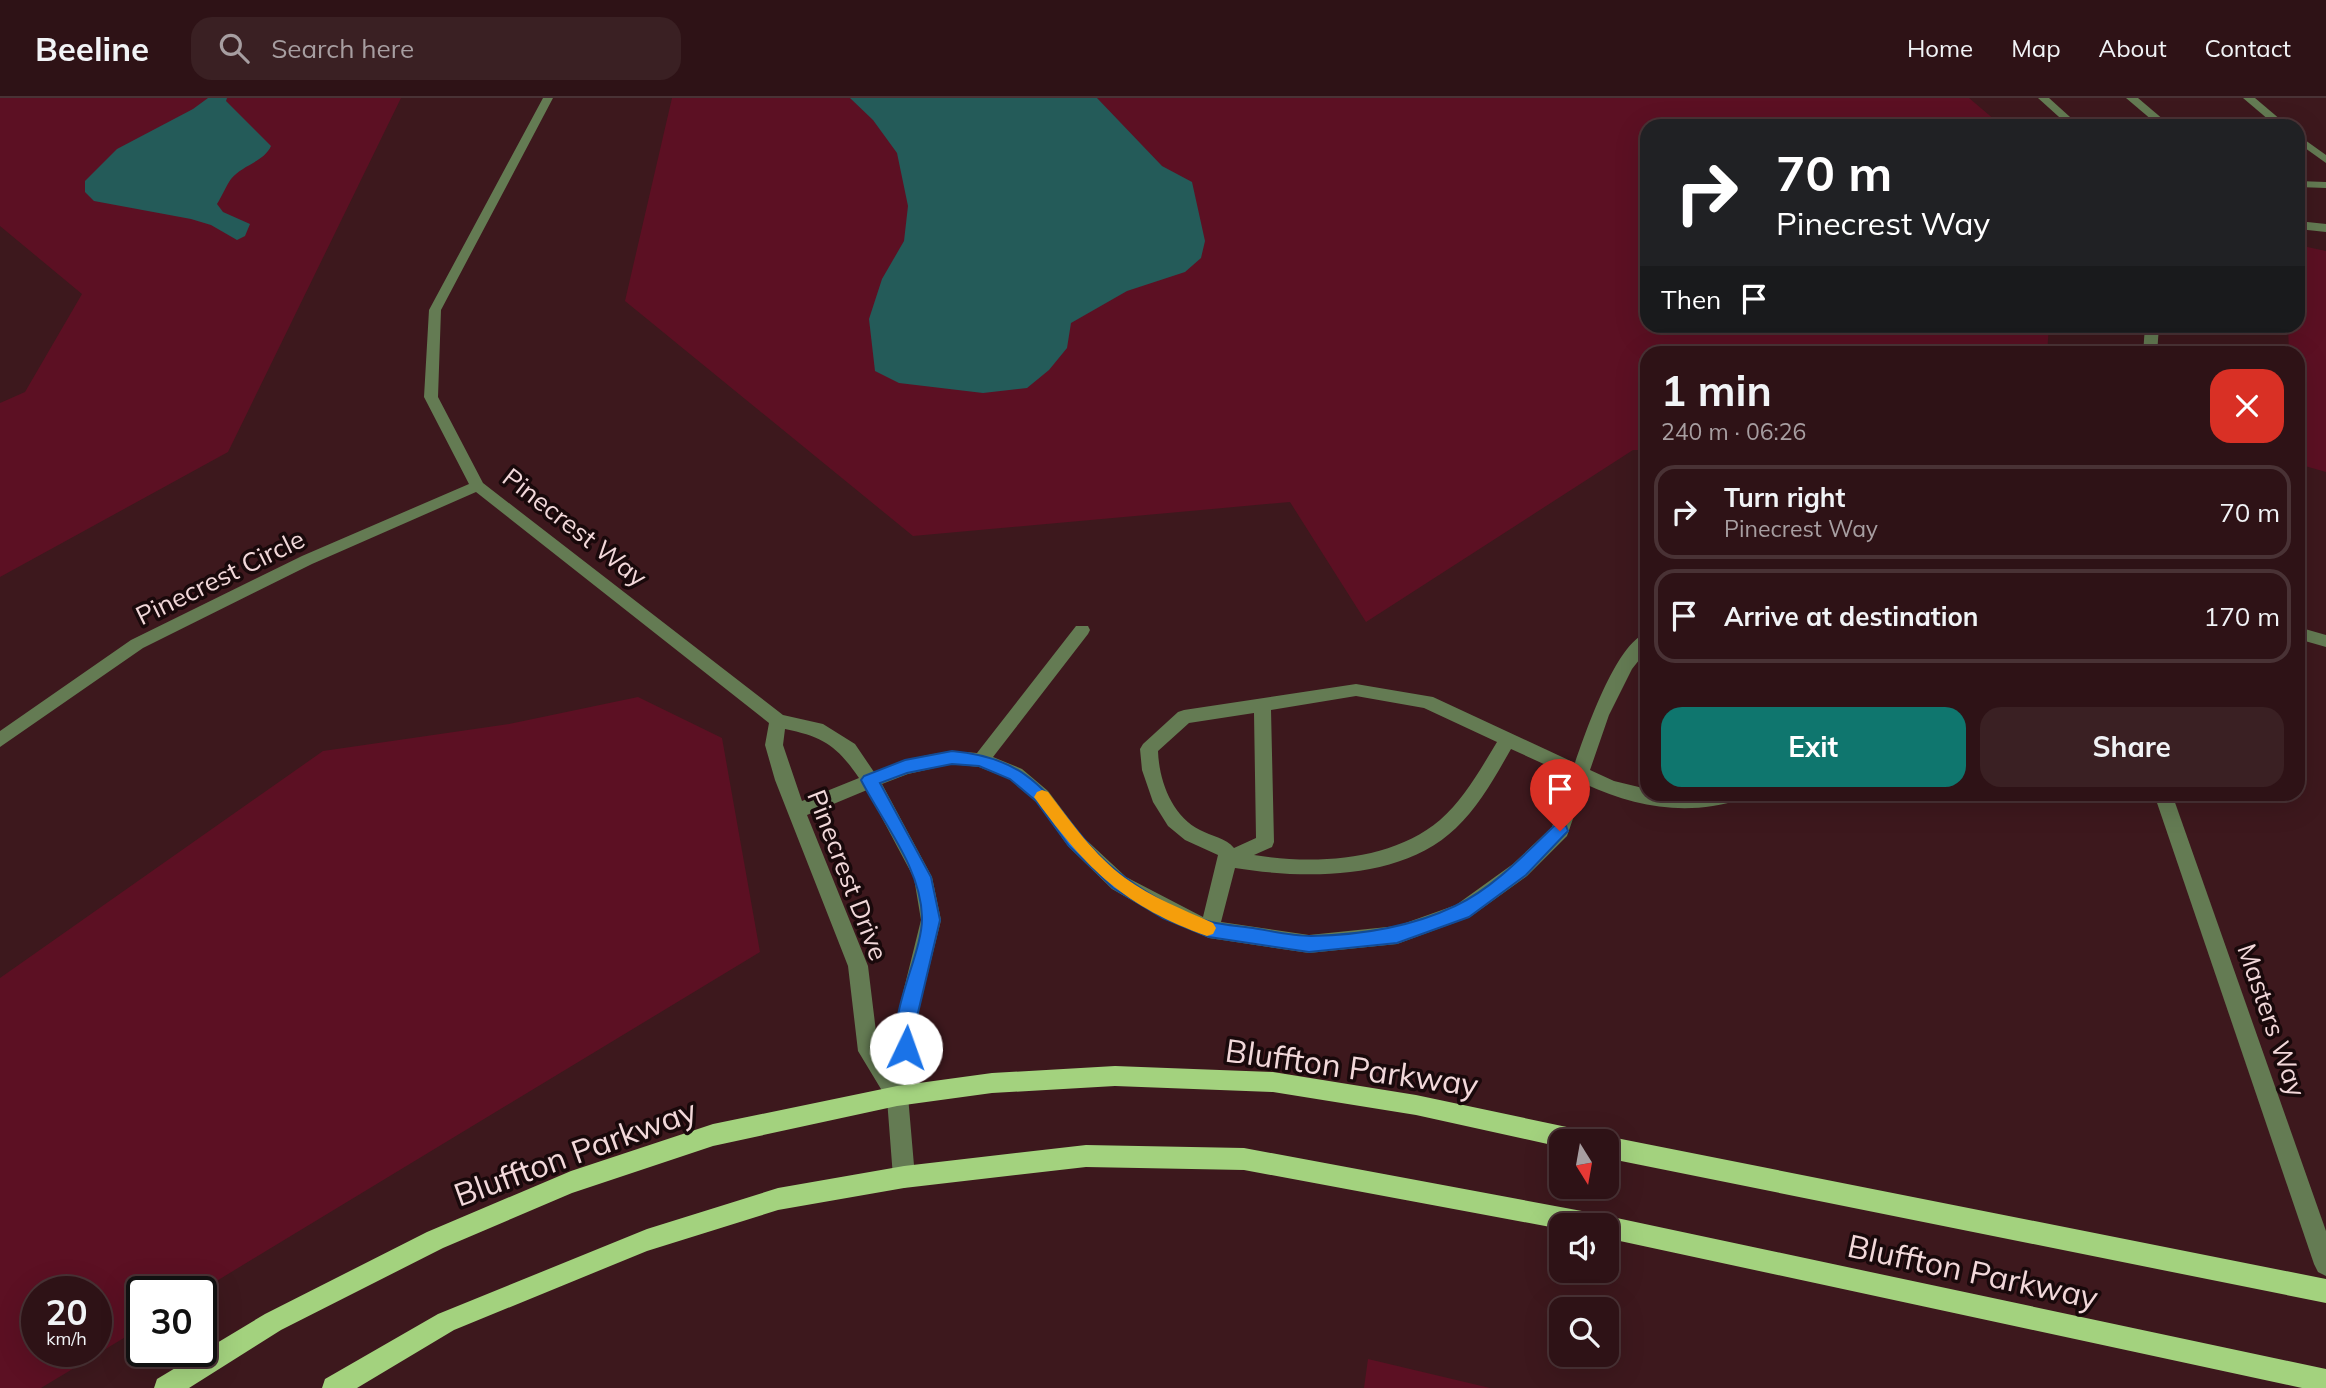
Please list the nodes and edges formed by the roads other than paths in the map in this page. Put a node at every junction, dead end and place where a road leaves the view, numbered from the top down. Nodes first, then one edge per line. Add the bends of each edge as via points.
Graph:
1 (548, 98) edge
2 (2043, 98) edge
3 (2131, 98) edge
4 (2248, 98) edge
5 (2067, 119) edge
6 (2156, 119) edge
7 (2274, 119) edge
8 (2305, 144) edge
9 (2326, 160) edge
10 (2305, 184) edge
11 (2326, 185) edge
12 (2305, 226) edge
13 (2326, 228) edge
14 (477, 486) junction
15 (1082, 630) dead end
16 (2305, 635) edge
17 (2326, 641) edge
18 (1640, 647) edge
19 (1262, 705) junction
20 (778, 721) junction
21 (1508, 739) junction
22 (0, 740) edge
23 (981, 760) junction
24 (1580, 773) junction
25 (870, 780) junction
26 (1640, 794) edge
27 (1663, 801) edge
28 (1692, 801) edge
29 (2165, 801) edge
30 (795, 812) junction
31 (1227, 859) junction
32 (1209, 929) junction
33 (897, 1096) junction
34 (1549, 1134) edge
35 (1619, 1149) edge
36 (904, 1177) junction
37 (1549, 1216) edge
38 (1619, 1230) edge
39 (2326, 1264) edge
40 (2326, 1290) edge
41 (2326, 1381) edge
42 (166, 1388) edge
43 (334, 1388) edge

1 - 14 street, Pinecrest Way via 435,310 431,397
2 - 5 street
3 - 6 street
4 - 7 street
8 - 9 street
10 - 11 street
12 - 13 street
14 - 20 street, Pinecrest Way
14 - 22 street, Pinecrest Circle via 307,560 137,644
15 - 23 street
16 - 17 street
18 - 24 street via 1625,665 1600,715
19 - 21 street via 1356,690 1427,702
19 - 31 street via 1265,842
19 - 31 street via 1184,717 1149,749 1148,768 1160,798 1183,830 1226,850
20 - 25 street, Pinecrest Drive via 817,729 849,750
20 - 30 street, Pinecrest Drive via 774,746
21 - 24 street
21 - 31 street via 1470,799 1438,832 1409,849 1371,860 1297,868
23 - 25 street via 952,757 905,766
23 - 32 street via 1016,774 1042,796 1075,841 1119,883
24 - 26 street
24 - 32 street via 1560,831 1520,870 1463,911 1397,935 1309,944
25 - 30 street
25 - 33 street, Pinecrest Drive via 923,877 931,920 907,1017
27 - 28 street
29 - 39 street, Masters Way
30 - 33 street, Pinecrest Drive via 858,966 868,1051
31 - 32 street
33 - 34 main road, Bluffton Parkway via 992,1083 1115,1076 1273,1082 1416,1105
33 - 36 street
33 - 42 main road, Bluffton Parkway via 713,1135 570,1182 435,1240 273,1322
35 - 40 main road, Bluffton Parkway
36 - 37 main road via 1086,1156 1244,1159
36 - 43 main road via 778,1199 647,1240 446,1322
38 - 41 main road, Bluffton Parkway

